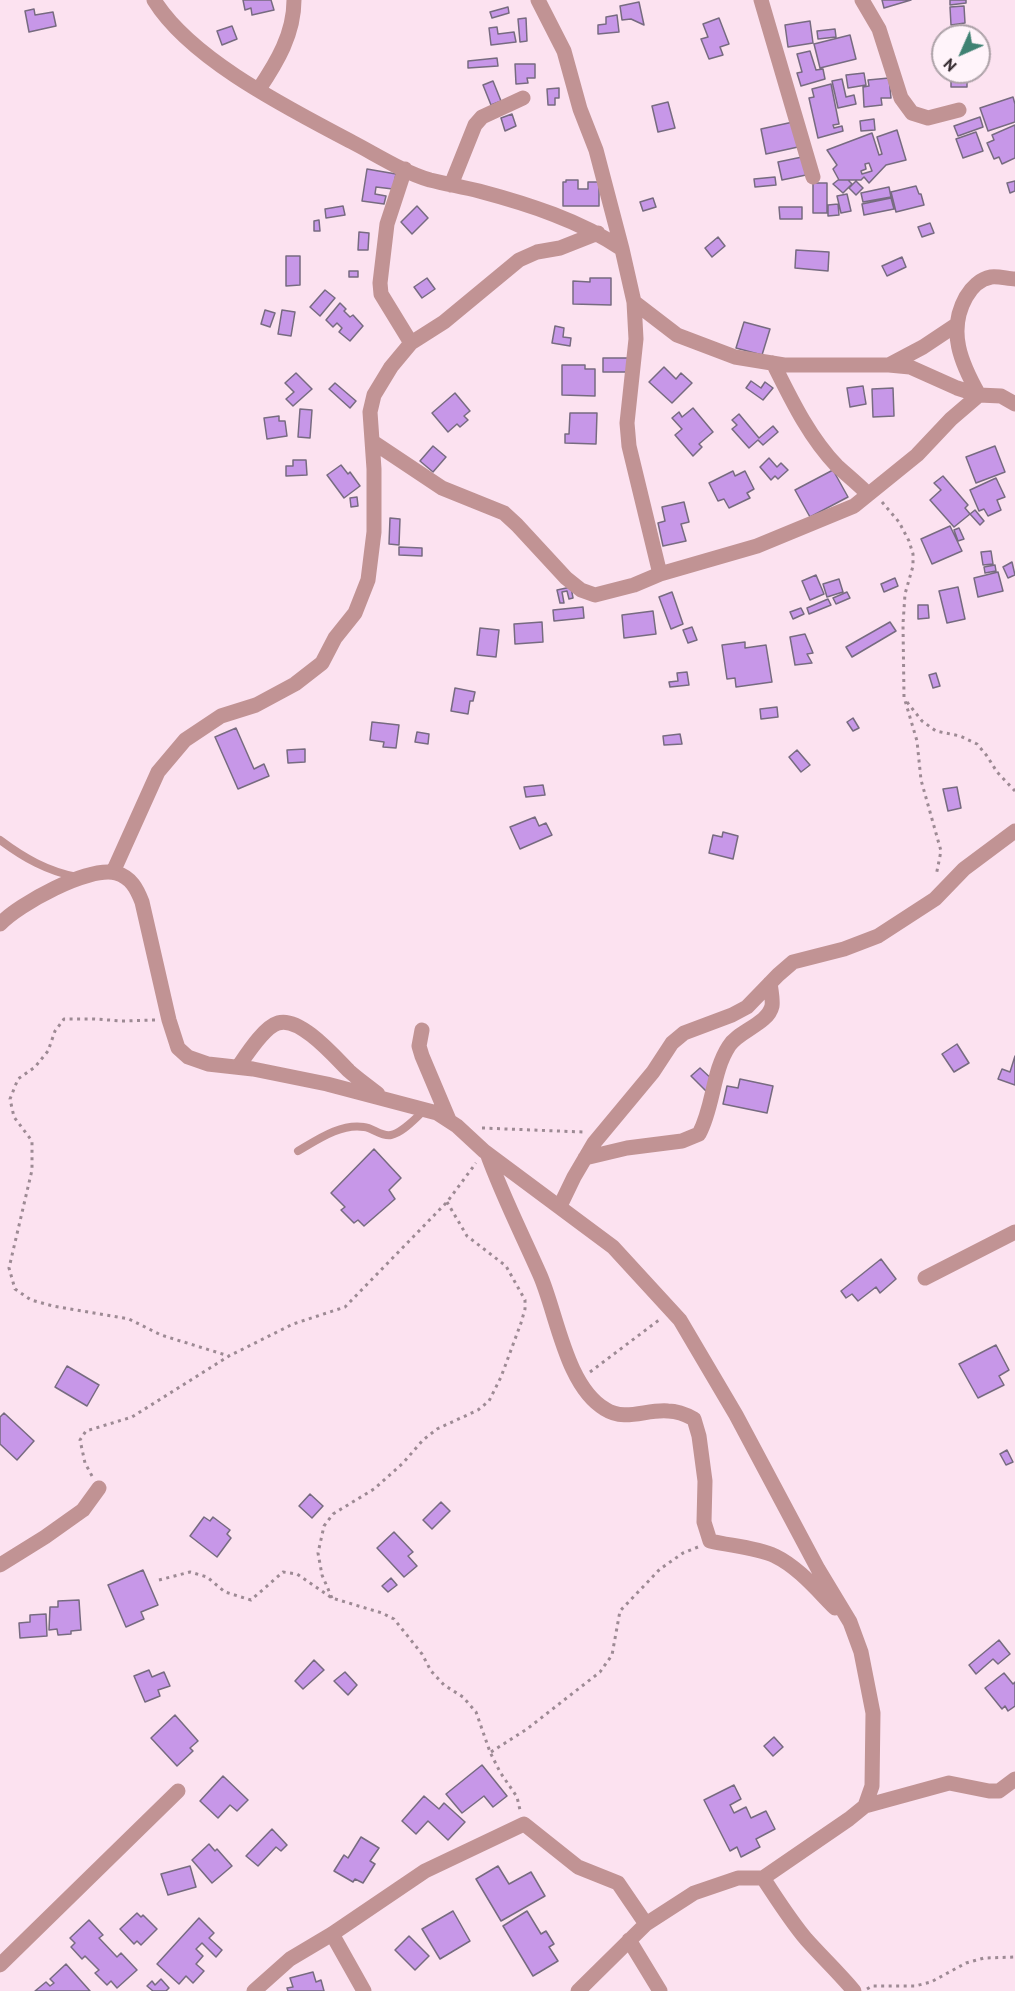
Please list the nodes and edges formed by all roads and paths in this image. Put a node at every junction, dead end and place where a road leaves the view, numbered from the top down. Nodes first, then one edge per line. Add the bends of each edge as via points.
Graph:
1 (154, 0) edge
2 (294, 0) edge
3 (538, 0) edge
4 (761, 0) edge
5 (862, 0) edge
6 (259, 89) junction
7 (524, 98) dead end
8 (959, 110) dead end
9 (405, 169) junction
10 (813, 177) dead end
11 (450, 184) junction
12 (598, 233) junction
13 (622, 249) junction
14 (1015, 279) edge
15 (634, 302) junction
16 (956, 325) junction
17 (411, 343) junction
18 (773, 363) junction
19 (889, 365) junction
20 (979, 395) junction
21 (1015, 404) edge
22 (373, 442) junction
23 (871, 491) junction
24 (660, 574) junction
25 (904, 698) junction
26 (1015, 790) edge
27 (1015, 831) edge
28 (0, 840) edge
29 (113, 872) junction
30 (80, 877) junction
31 (935, 899) junction
32 (0, 924) edge
33 (770, 983) junction
34 (169, 1020) junction
35 (422, 1030) dead end
36 (238, 1067) junction
37 (385, 1099) junction
38 (426, 1109) junction
39 (453, 1123) junction
40 (603, 1133) junction
41 (298, 1151) dead end
42 (486, 1152) junction
43 (585, 1158) junction
44 (447, 1202) junction
45 (560, 1206) junction
46 (1015, 1232) edge
47 (926, 1278) dead end
48 (672, 1310) junction
49 (229, 1356) junction
50 (579, 1380) junction
51 (99, 1488) joint
52 (710, 1541) junction
53 (0, 1565) edge
54 (159, 1581) dead end
55 (332, 1598) junction
56 (850, 1622) junction
57 (490, 1752) junction
58 (1015, 1779) edge
59 (178, 1791) dead end
60 (865, 1806) junction
61 (524, 1824) junction
62 (763, 1878) junction
63 (646, 1924) junction
64 (332, 1934) junction
65 (629, 1940) junction
66 (1015, 1957) edge
67 (0, 1965) edge
68 (254, 1991) edge
69 (364, 1991) edge
70 (578, 1991) edge
71 (660, 1991) edge
72 (854, 1991) edge
73 (863, 1991) edge

1 - 6 street via 192,44
2 - 6 street via 294,18 279,59
3 - 13 street via 564,51
4 - 10 street
5 - 8 street via 879,29 901,98 912,113 928,118
6 - 9 street
7 - 11 street via 482,117 475,125
9 - 11 street
9 - 17 street via 387,224 380,283 381,294
11 - 12 street via 532,207
12 - 13 street
12 - 17 street via 519,260 444,322
13 - 15 street
14 - 16 street via 990,277 977,283 961,307
15 - 18 street via 677,335 735,357
15 - 24 street via 636,339 627,423 629,446
16 - 19 street
16 - 20 street via 957,345
17 - 22 street via 374,395 370,412
18 - 19 street
18 - 23 street via 817,441 836,465
19 - 20 street via 910,367
20 - 21 street via 1001,396
20 - 23 street
22 - 24 street via 442,488 504,513 581,590 595,595
22 - 29 street via 374,532 368,579 355,613 322,663 295,684 256,705 221,716 186,740 158,772
23 - 24 street via 854,506 757,546
23 - 25 path via 898,522 913,554 903,624
25 - 26 path via 922,721 936,731 976,744
25 - 31 path via 941,851
27 - 31 street via 964,869
28 - 30 lane via 46,869
29 - 30 street
29 - 34 street via 131,881 138,891
30 - 32 street via 28,903
31 - 33 street via 878,936 793,962
33 - 40 street via 747,1007 684,1033 672,1043
33 - 43 street via 772,1006 767,1016 734,1037 724,1054 711,1107 699,1134 682,1141
34 - 36 street via 178,1048 189,1057 208,1064
34 - 49 path via 64,1019 48,1051 18,1080 10,1099 14,1117 32,1141 32,1170 9,1268 15,1289 31,1300 129,1319 161,1335
35 - 39 street via 422,1056
36 - 37 street
36 - 37 street via 265,1033 286,1022 311,1035
37 - 38 street
38 - 39 street
38 - 41 lane via 391,1135 354,1126
39 - 40 path
39 - 42 street
40 - 43 street
42 - 44 path
42 - 45 street
42 - 50 street via 540,1275
43 - 45 street
44 - 49 path via 345,1307 292,1324
44 - 55 path via 467,1236 506,1266 525,1300 521,1323 489,1401 437,1429 374,1489 333,1515 324,1526 318,1553
45 - 48 street via 613,1247
46 - 47 street
48 - 50 path
48 - 56 street via 736,1415
49 - 51 path via 132,1417 86,1431 80,1440 85,1462
50 - 52 street via 597,1403 611,1413 665,1410 694,1419 705,1481 704,1522
51 - 53 street via 83,1510
52 - 56 street via 773,1555 790,1565
52 - 57 path via 660,1569 620,1611 612,1655 600,1672 527,1729
54 - 55 path via 190,1572 207,1577 225,1592 251,1600 283,1572 297,1574
55 - 57 path via 394,1619 422,1654 430,1671 476,1712
56 - 60 street via 861,1652 873,1713 872,1786
57 - 61 path via 517,1797
58 - 60 street via 999,1791 949,1783
59 - 67 street
60 - 62 street
61 - 63 street via 578,1867 618,1883
61 - 64 street via 425,1871
62 - 63 street via 738,1878 694,1893
62 - 72 street via 806,1938
63 - 65 street
64 - 68 street via 290,1959
64 - 69 street
65 - 70 street
65 - 71 street
66 - 73 path via 966,1963 915,1986 872,1986

